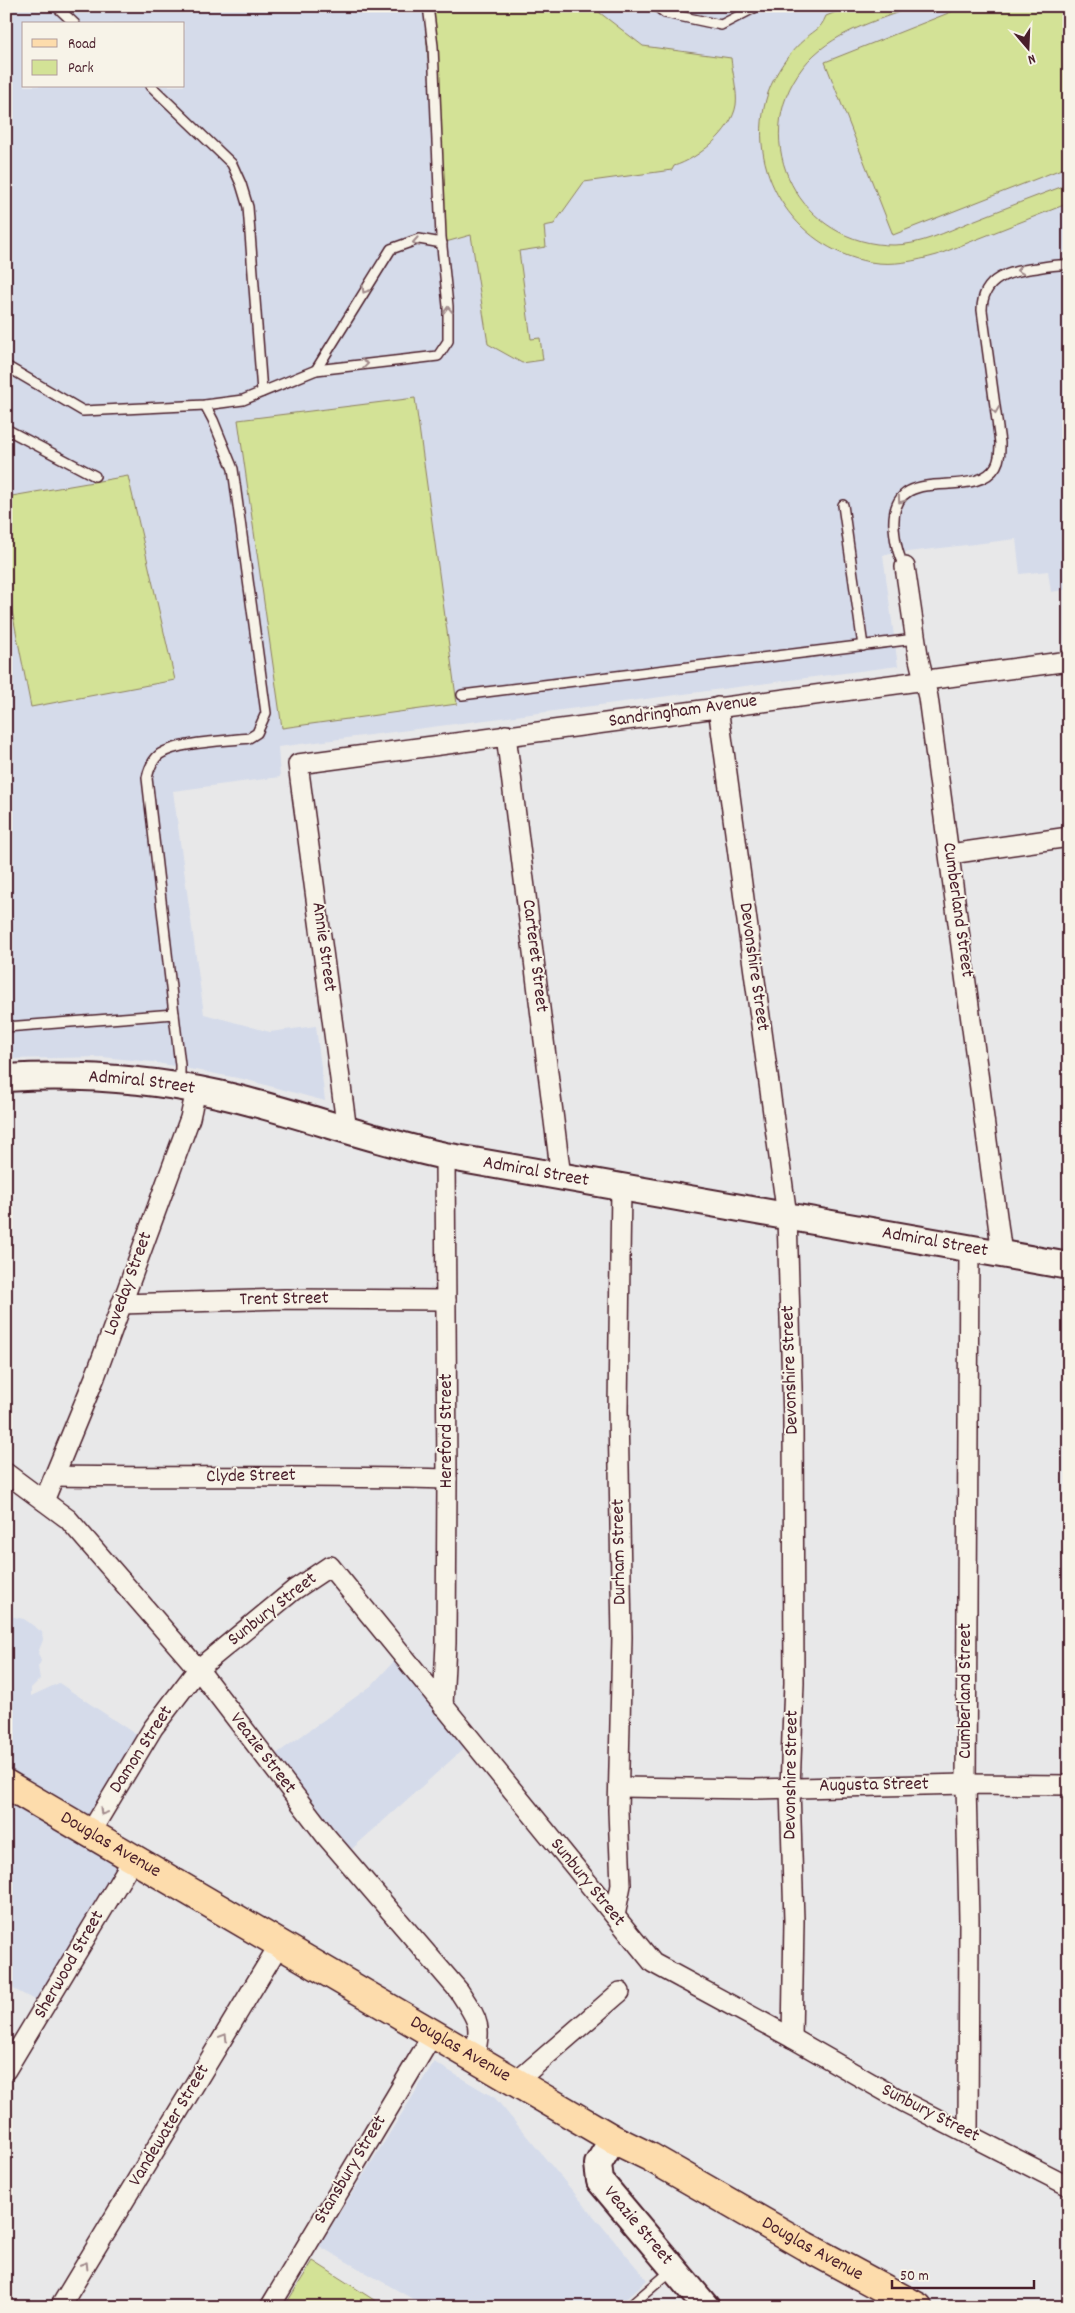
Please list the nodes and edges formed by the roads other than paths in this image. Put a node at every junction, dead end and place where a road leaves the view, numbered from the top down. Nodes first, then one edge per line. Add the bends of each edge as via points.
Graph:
1 (56, 6) edge
2 (428, 6) edge
3 (656, 6) edge
4 (758, 6) edge
5 (73, 22) edge
6 (153, 88) edge
7 (442, 243) junction
8 (1069, 265) edge
9 (6, 366) edge
10 (316, 370) junction
11 (262, 392) junction
12 (205, 406) junction
13 (6, 429) edge
14 (95, 476) dead end
15 (843, 505) dead end
16 (905, 567) joint
17 (915, 639) junction
18 (863, 646) junction
19 (1069, 661) edge
20 (925, 679) junction
21 (462, 696) dead end
22 (718, 707) junction
23 (506, 735) junction
24 (298, 764) joint
25 (1069, 837) edge
26 (950, 854) junction
27 (174, 1014) junction
28 (6, 1027) edge
29 (6, 1078) edge
30 (188, 1089) junction
31 (347, 1131) junction
32 (445, 1156) junction
33 (561, 1177) junction
34 (621, 1187) junction
35 (787, 1216) junction
36 (969, 1248) junction
37 (1002, 1254) junction
38 (1069, 1266) edge
39 (446, 1300) junction
40 (121, 1304) junction
41 (6, 1473) edge
42 (55, 1476) junction
43 (447, 1479) junction
44 (44, 1501) junction
45 (198, 1669) junction
46 (443, 1706) junction
47 (6, 1784) edge
48 (966, 1784) junction
49 (1069, 1785) edge
50 (620, 1787) junction
51 (790, 1788) junction
52 (90, 1833) junction
53 (133, 1859) junction
54 (615, 1916) junction
55 (279, 1945) junction
56 (620, 1992) dead end
57 (432, 2034) junction
58 (792, 2038) junction
59 (474, 2060) junction
60 (6, 2070) edge
61 (516, 2082) junction
62 (968, 2134) junction
63 (613, 2139) junction
64 (1069, 2186) edge
65 (673, 2269) junction
66 (60, 2307) edge
67 (270, 2307) edge
68 (628, 2307) edge
69 (706, 2307) edge
70 (918, 2307) edge

1 - 5 lane
2 - 7 lane via 433,46
3 - 4 lane via 665,13 721,25
6 - 11 lane via 232,164 241,184 248,208
7 -> 10 lane via 419,239 391,249
10 -> 7 lane via 438,356 448,341 449,326
8 -> 16 lane via 1010,272 995,280 986,292 982,316 1000,443 998,462 982,477 915,488 900,498 894,527 898,552
9 - 12 lane via 83,411
10 - 11 lane
11 - 12 lane via 243,400
12 - 27 lane via 214,420 233,469 266,713 257,733 249,738 172,748 158,755 150,765 147,778
13 - 14 lane
15 - 18 lane
16 - 17 street, Cumberland Street
17 - 18 lane
17 - 20 street, Cumberland Street
18 - 21 lane
19 - 20 street, Sandringham Avenue
20 - 22 street, Sandringham Avenue
20 - 26 street, Cumberland Street
22 - 23 street, Sandringham Avenue
22 - 35 street, Devonshire Street
23 - 24 street, Sandringham Avenue
23 - 33 street, Carteret Street
24 - 31 street, Annie Street
25 - 26 street
26 - 37 street, Cumberland Street
27 - 28 lane
27 - 30 lane via 180,1065
29 - 30 main road, Admiral Street via 101,1079
30 - 31 main road, Admiral Street via 258,1104
30 - 40 street, Loveday Street via 190,1118
31 - 32 main road, Admiral Street
32 - 33 main road, Admiral Street
32 - 39 street, Hereford Street
33 - 34 main road, Admiral Street
34 - 35 main road, Admiral Street
34 - 50 street, Durham Street via 618,1410 622,1637
35 - 36 main road, Admiral Street
35 - 51 street, Devonshire Street via 793,1421 794,1683
36 - 37 main road, Admiral Street
36 - 48 street, Cumberland Street
37 - 38 main road, Admiral Street
39 - 40 street, Trent Street via 284,1299
39 - 43 street, Hereford Street
40 - 42 street, Loveday Street
41 - 44 street, Veazie Street
42 - 43 street, Clyde Street
42 - 44 street, Loveday Street
43 - 46 street, Hereford Street
44 - 45 street, Veazie Street via 68,1519
45 - 46 street, Sunbury Street via 294,1590 330,1566
45 -> 52 street, Damon Street via 153,1728
45 - 59 street, Veazie Street via 325,1835 459,1991 476,2017 480,2033
46 - 54 street, Sunbury Street
47 - 52 main road, Douglas Avenue
48 - 49 street, Augusta Street
48 - 51 street, Augusta Street
48 - 62 street, Cumberland Street
50 - 51 street, Augusta Street
50 - 54 street, Durham Street via 621,1885
51 - 58 street, Devonshire Street via 794,1921
52 - 53 main road, Douglas Avenue
53 - 55 main road, Douglas Avenue
53 - 60 street, Sherwood Street
54 - 58 street, Sunbury Street via 653,1964
55 - 57 main road, Douglas Avenue
66 -> 55 street, Vandewater Street
56 - 61 street
57 - 59 main road, Douglas Avenue
57 - 67 street, Stansbury Street
58 - 62 street, Sunbury Street via 904,2102
59 - 61 main road, Douglas Avenue
61 - 63 main road, Douglas Avenue
62 - 64 street, Sunbury Street
63 - 65 main road, Veazie Street via 598,2164 600,2181
63 - 70 main road, Douglas Avenue
65 - 68 lane
65 - 69 main road, Veazie Street

